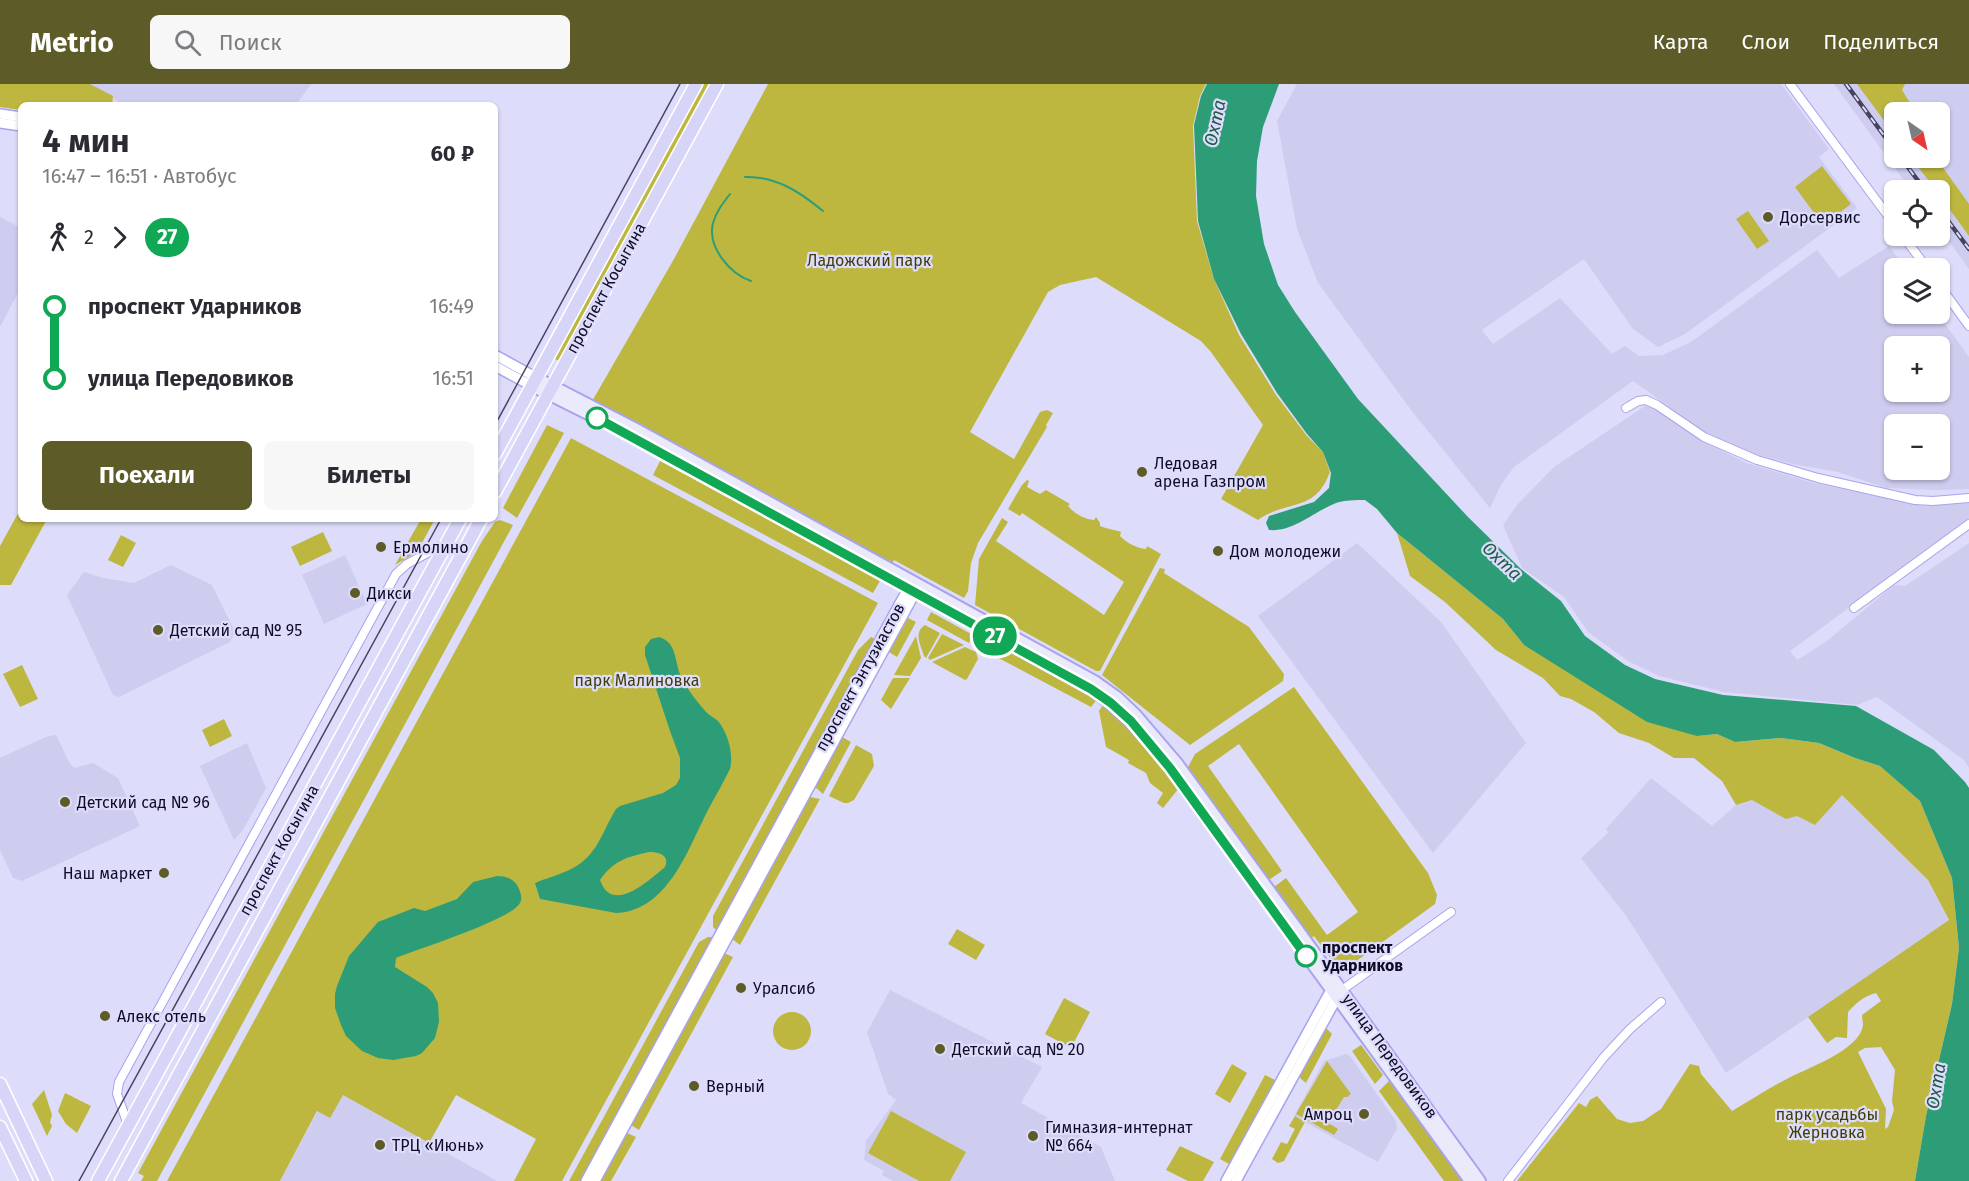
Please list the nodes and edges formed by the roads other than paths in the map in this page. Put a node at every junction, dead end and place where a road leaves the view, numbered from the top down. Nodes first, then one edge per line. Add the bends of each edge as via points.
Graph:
1 (696, 84) edge
2 (717, 84) edge
3 (1790, 84) edge
4 (0, 114) edge
5 (18, 117) edge
6 (0, 123) edge
7 (18, 126) edge
8 (1884, 211) edge
9 (1950, 300) edge
10 (1969, 326) edge
11 (498, 357) edge
12 (498, 367) edge
13 (534, 382) junction
14 (551, 390) junction
15 (1626, 408) dead end
16 (498, 448) edge
17 (498, 487) edge
18 (1969, 498) edge
19 (458, 522) edge
20 (479, 522) edge
21 (1969, 524) edge
22 (447, 542) junction
23 (913, 588) junction
24 (1854, 608) dead end
25 (1451, 912) dead end
26 (1336, 993) junction
27 (1661, 1002) dead end
28 (0, 1084) edge
29 (128, 1125) junction
30 (0, 1127) edge
31 (26, 1181) edge
32 (46, 1181) edge
33 (98, 1181) edge
34 (122, 1181) edge
35 (586, 1181) edge
36 (595, 1181) edge
37 (1226, 1181) edge
38 (1236, 1181) edge
39 (1470, 1181) edge
40 (1480, 1181) edge
41 (1508, 1181) edge

1 - 13 main road, проспект Косыгина
2 - 14 main road, проспект Косыгина
3 - 8 street
4 - 5 street
6 - 7 street
9 - 10 street
11 - 13 street, улица Передовиков
12 - 13 street, улица Передовиков
13 - 14 main road, улица Передовиков
13 - 16 main road, проспект Косыгина
14 - 17 main road, проспект Косыгина
14 - 23 main road, улица Передовиков via 646,434
15 - 18 street via 1646,400 1726,447 1818,478 1916,500
19 - 22 main road, проспект Косыгина
20 - 34 main road, проспект Косыгина
21 - 24 street
22 - 29 main road, проспект Косыгина
22 - 29 street via 396,574 119,1082 117,1094
23 - 26 main road, улица Передовиков via 1096,682 1136,715 1182,770
23 - 35 street, проспект Энтузиастов
23 - 36 street, проспект Энтузиастов
25 - 26 street
26 - 37 street
26 - 38 street
26 - 39 main road, улица Передовиков
26 - 40 main road, улица Передовиков
27 - 41 street via 1604,1057
28 - 32 main road
29 - 33 main road, проспект Косыгина
30 - 31 main road

